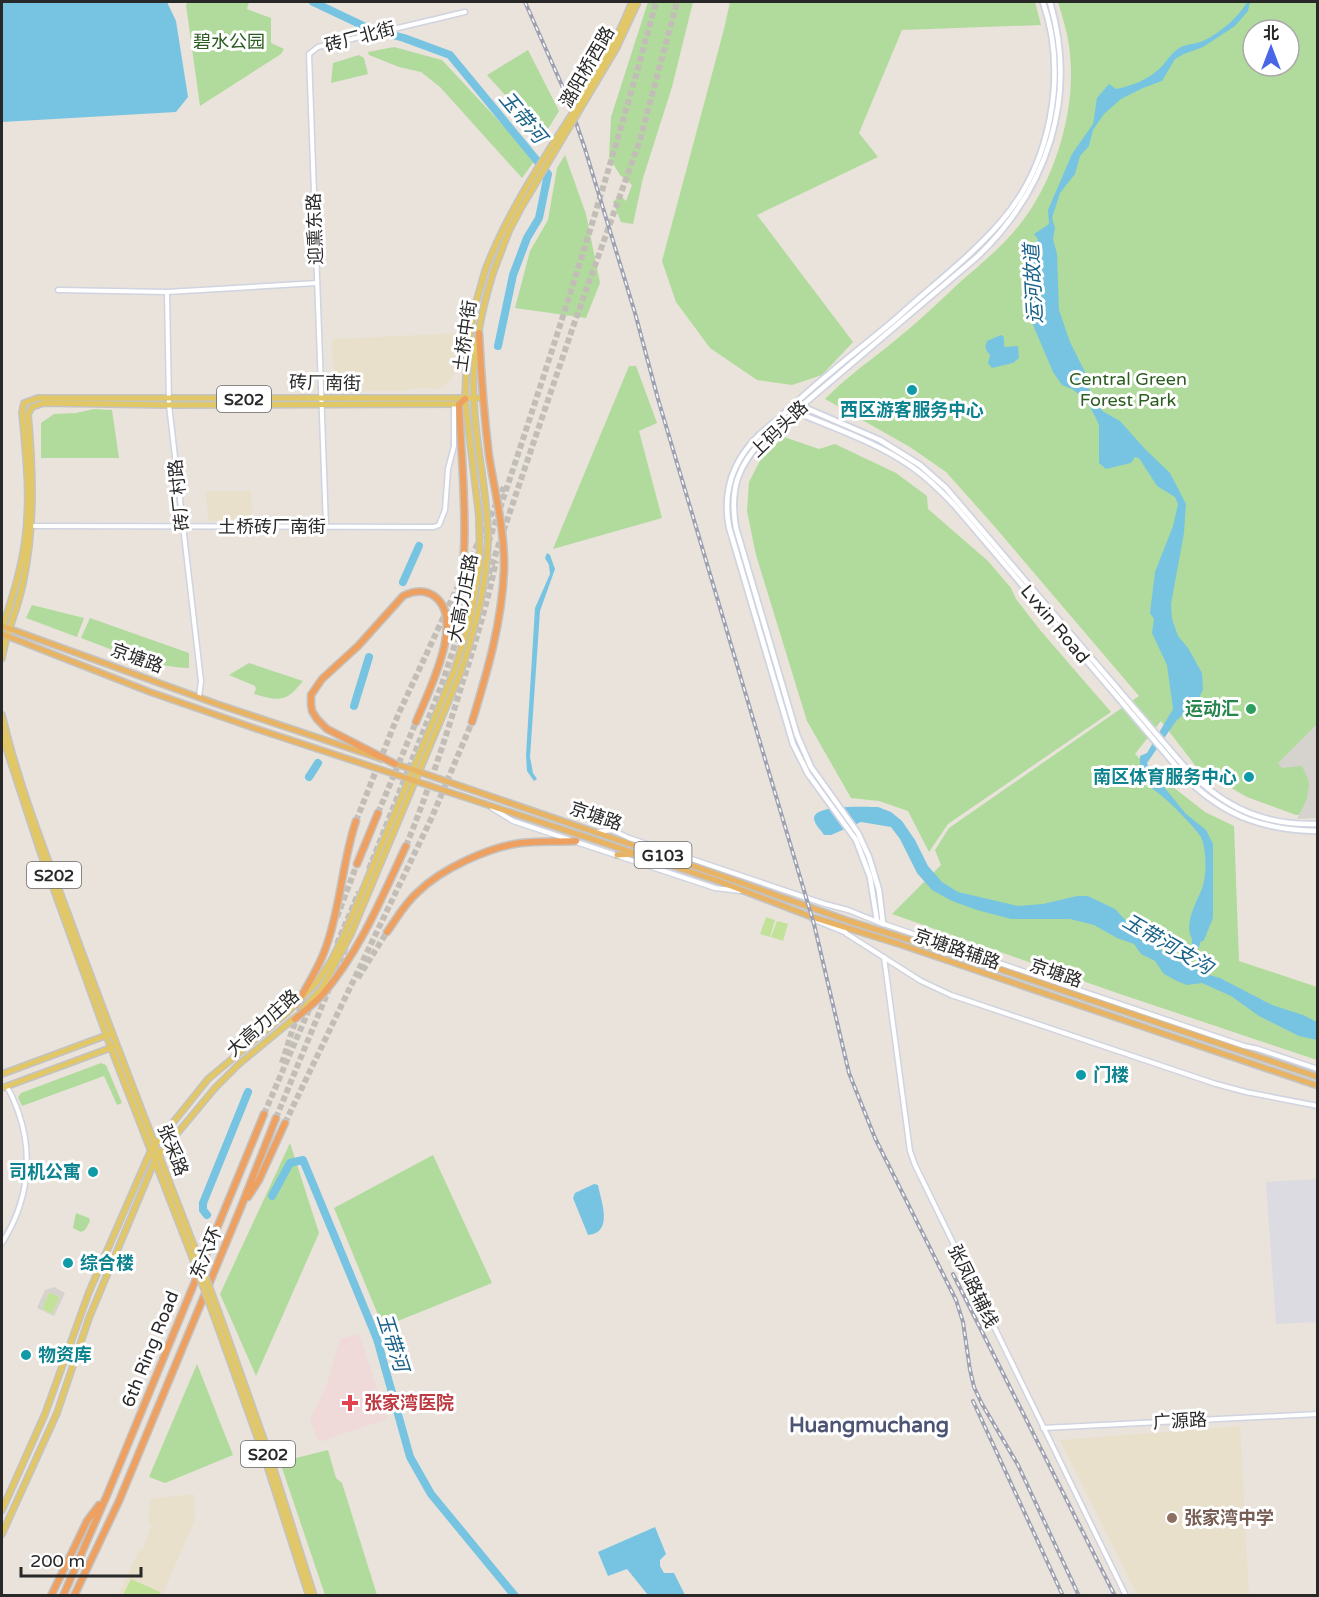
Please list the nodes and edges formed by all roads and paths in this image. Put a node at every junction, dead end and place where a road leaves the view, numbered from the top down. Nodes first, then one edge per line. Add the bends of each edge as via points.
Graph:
1 (632, 2) edge
2 (638, 2) edge
3 (1043, 2) edge
4 (1050, 2) edge
5 (465, 12) dead end
6 (309, 54) joint
7 (1013, 205) junction
8 (1019, 208) junction
9 (984, 240) junction
10 (990, 244) junction
11 (492, 273) joint
12 (317, 283) junction
13 (58, 290) dead end
14 (167, 291) junction
15 (479, 333) junction
16 (815, 386) junction
17 (819, 391) junction
18 (321, 401) junction
19 (474, 401) junction
20 (483, 401) junction
21 (170, 402) junction
22 (461, 403) junction
23 (794, 404) junction
24 (801, 406) junction
25 (789, 409) junction
26 (795, 411) junction
27 (775, 425) junction
28 (31, 526) junction
29 (183, 527) junction
30 (326, 527) junction
31 (2, 627) edge
32 (10, 628) junction
33 (5, 636) edge
34 (442, 655) junction
35 (2, 658) edge
36 (199, 697) junction
37 (2, 715) edge
38 (787, 715) junction
39 (416, 722) tunnel mouth
40 (472, 722) tunnel mouth
41 (2, 735) edge
42 (395, 764) junction
43 (411, 769) junction
44 (419, 772) junction
45 (408, 778) junction
46 (415, 780) junction
47 (484, 803) junction
48 (378, 813) tunnel mouth
49 (356, 821) tunnel mouth
50 (1317, 824) edge
51 (1317, 831) edge
52 (597, 832) junction
53 (576, 841) junction
54 (406, 846) tunnel mouth
55 (638, 854) junction
56 (617, 855) junction
57 (357, 864) tunnel mouth
58 (748, 892) junction
59 (804, 914) junction
60 (877, 921) junction
61 (837, 924) junction
62 (883, 924) junction
63 (387, 932) tunnel mouth
64 (846, 934) junction
65 (884, 957) junction
66 (296, 1005) junction
67 (295, 1018) junction
68 (109, 1034) junction
69 (114, 1047) junction
70 (1317, 1069) edge
71 (2, 1074) edge
72 (1317, 1077) edge
73 (1317, 1086) edge
74 (4, 1087) edge
75 (1317, 1106) edge
76 (264, 1114) tunnel mouth
77 (276, 1118) tunnel mouth
78 (285, 1124) tunnel mouth
79 (153, 1148) junction
80 (157, 1157) junction
81 (137, 1181) junction
82 (146, 1184) junction
83 (241, 1207) junction
84 (2, 1243) edge
85 (1317, 1414) edge
86 (1043, 1428) junction
87 (107, 1495) junction
88 (2, 1510) edge
89 (2, 1534) edge
90 (51, 1596) edge
91 (63, 1596) edge
92 (76, 1596) edge
93 (309, 1596) edge
94 (314, 1596) edge
95 (1126, 1596) edge

1 - 22 main road, 潞阳桥西路, bridge via 611,47 514,205 493,247 474,310
2 - 11 main road, 潞阳桥西路, bridge via 616,49 521,208
3 - 7 main road, 上码头路 via 1052,39 1052,105 1035,166
4 - 8 main road, 上码头路 via 1061,66 1056,122 1044,163
5 - 6 street, 砖厂北街 via 318,47
6 - 12 street, 迎熏东路
7 - 8 main road
7 - 9 main road, 上码头路
8 - 10 main road, 上码头路
9 - 10 main road
9 - 16 main road, 上码头路
10 - 17 main road, 上码头路
11 - 15 main road, 土桥中街
12 - 14 street
12 - 18 street, 迎熏东路
13 - 14 street
14 - 21 street, 砖厂村路
15 - 19 main road, 土桥中街
15 - 20 highway
16 - 17 main road
16 - 23 main road, 上码头路
17 - 24 main road, 上码头路
18 - 21 main road, 砖厂南街 / S202
18 - 22 main road, 砖厂南街 / S202
18 - 22 main road, 砖厂南街 / S202
18 - 30 street, 迎熏东路
19 - 20 main road, 砖厂南街 / S202
19 - 22 main road, 砖厂南街 / S202
19 - 44 main road, 大高力庄路 via 487,519 486,572 467,655
20 - 40 highway via 502,521 504,570 492,652
21 - 28 main road, 砖厂南街 / S202 via 44,403 32,407 28,414 33,483
21 - 29 street, 砖厂村路
21 - 31 main road, 砖厂南街 / S202 via 38,398 24,403 28,515 22,559
22 - 30 street, 土桥砖厂南街 via 439,525
22 - 34 highway via 462,583
22 - 43 main road, 大高力庄路 via 478,496 480,564 462,650
23 - 24 main road, Lvxin Road
23 - 25 main road, 上码头路
24 - 26 main road, 上码头路
24 - 50 main road, Lvxin Road via 880,440 920,465 946,488 1210,792 1231,806 1268,820
25 - 26 main road, Lvxin Road
25 - 27 main road, 上码头路
26 - 27 main road, 上码头路
26 - 51 main road, Lvxin Road via 893,454 940,491 1207,798 1256,823
27 - 38 main road, 上码头路 via 751,442 738,461 729,485 727,516
28 - 29 street, 土桥砖厂南街
28 - 32 main road, S202 via 24,582
29 - 30 street, 土桥砖厂南街
29 - 36 street, 砖厂村路 via 201,681
31 - 32 highway, 京塘路 / G103
32 - 33 main road, S202
32 - 36 highway, 京塘路 / G103
33 - 35 main road, S202
33 - 45 highway, 京塘路 / G103 via 150,692
34 - 39 highway
34 - 42 highway via 446,612 433,595 410,593 322,679 311,695 312,711 327,729
36 - 42 highway, 京塘路 / G103
37 - 68 main road, 张采路 / S202 via 37,830
38 - 60 main road, 上码头路 via 793,744 808,774 856,840 870,877
38 - 62 main road, 上码头路 via 819,781 858,833 879,890
41 - 68 main road, 张采路 / S202 via 40,851
42 - 43 highway, 京塘路 / G103
43 - 44 highway, 京塘路 / G103
43 - 45 main road, 大高力庄路
44 - 46 main road, 大高力庄路
44 - 52 highway, 京塘路 / G103
45 - 46 highway, 京塘路 / G103
45 - 66 main road, 大高力庄路 via 331,961
46 - 47 highway, 京塘路 / G103
46 - 67 main road, 大高力庄路 via 334,969
47 - 53 street via 513,821
47 - 55 highway, 京塘路 / G103
48 - 57 highway
49 - 66 highway via 326,949
52 - 60 street, 京塘路辅路 via 612,830
52 - 72 highway, 京塘路 / G103 via 849,921
53 - 56 street
53 - 63 highway via 505,846 437,876 405,905
54 - 67 highway via 344,968 321,996
55 - 56 highway
55 - 58 highway, 京塘路 / G103
56 - 58 street via 715,888
58 - 59 highway, 京塘路 / G103
59 - 61 highway, 京塘路 / G103
59 - 64 street, 京塘路辅路
60 - 62 street, 京塘路辅路
61 - 64 street, 京塘路辅路
61 - 73 highway, 京塘路 / G103
62 - 70 street, 京塘路辅路
64 - 65 street, 京塘路辅路
65 - 75 street, 京塘路辅路 via 921,981 972,1002 1216,1084
65 - 86 street, 张凤路辅线 via 910,1151
66 - 79 main road, 大高力庄路 via 208,1079
67 - 80 main road, 大高力庄路 via 215,1088
68 - 69 main road, 张采路 / S202
68 - 71 main road
69 - 74 main road
69 - 79 main road, 张采路 / S202
74 - 84 street via 11,1092 23,1125 28,1157 21,1204
76 - 87 highway, 6th Ring Road
77 - 83 highway, 东六环
78 - 83 highway via 259,1180
79 - 80 main road, 张采路 / S202
79 - 81 main road, 大高力庄路
80 - 82 main road, 大高力庄路
80 - 93 main road, 张采路 / S202, bridge via 264,1456
80 - 94 main road, 张采路 / S202, bridge via 219,1313
81 - 82 main road via 141,1179
81 - 88 main road, 大高力庄路 via 89,1292 52,1397
82 - 89 main road, 大高力庄路 via 89,1318 57,1413
83 - 92 highway, 东六环
85 - 86 street, 广源路
86 - 95 street, 张凤路辅线
87 - 90 highway via 87,1521
87 - 91 highway, 6th Ring Road

